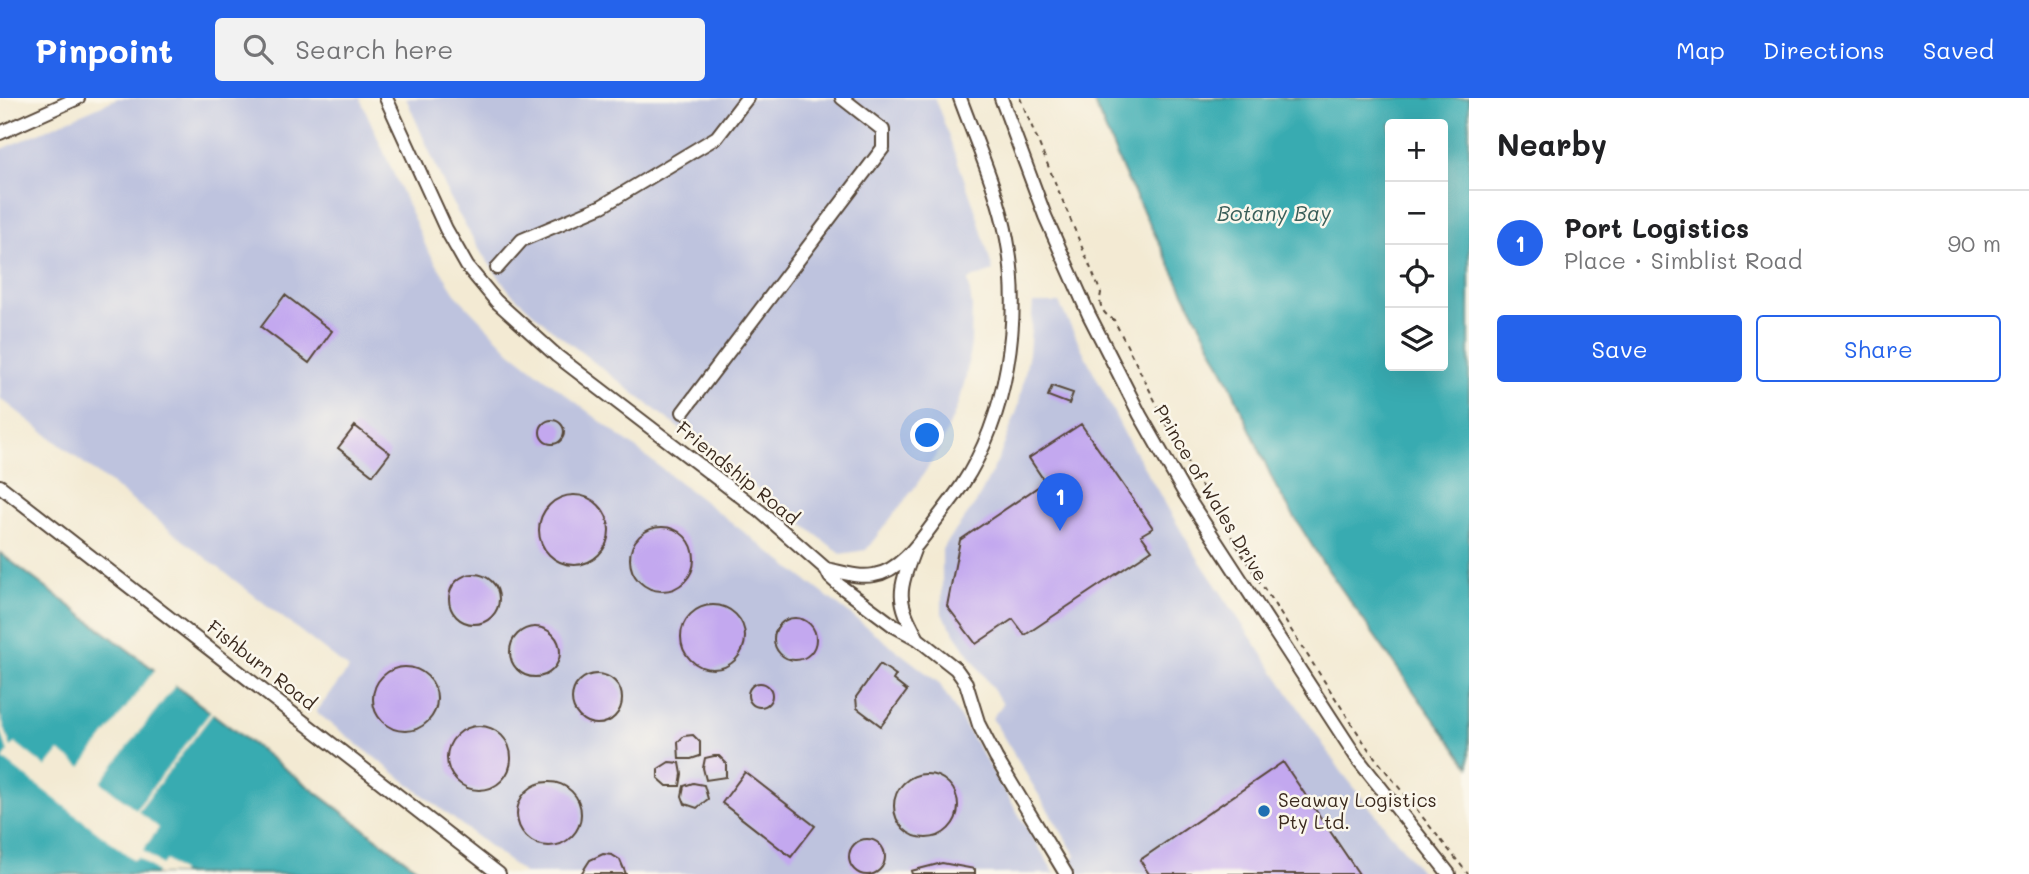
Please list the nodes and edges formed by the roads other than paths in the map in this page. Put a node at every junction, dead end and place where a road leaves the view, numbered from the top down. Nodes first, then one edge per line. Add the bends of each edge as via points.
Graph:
1 (78, 98) edge
2 (386, 98) edge
3 (747, 98) edge
4 (842, 98) edge
5 (960, 98) edge
6 (1001, 98) edge
7 (0, 133) edge
8 (497, 268) dead end
9 (683, 412) dead end
10 (0, 486) edge
11 (916, 547) junction
12 (827, 569) junction
13 (918, 639) junction
14 (499, 874) edge
15 (1066, 874) edge
16 (1449, 874) edge

1 - 7 street
2 - 12 street, Friendship Road via 446,229 496,301 556,356 761,512
3 - 8 street via 717,137 602,206 522,240
4 - 9 street via 883,130 883,148
5 - 11 street via 1007,238 1013,320 1003,387 985,440 963,484
6 - 16 street, Prince of Wales Drive via 1045,216 1140,415 1192,505 1335,726
10 - 14 street, Fishburn Road
11 - 12 street via 888,570 874,575
11 - 13 street via 901,589 903,612
12 - 13 street, Friendship Road via 839,585
13 - 15 street, Friendship Road via 956,669 965,683 996,758

